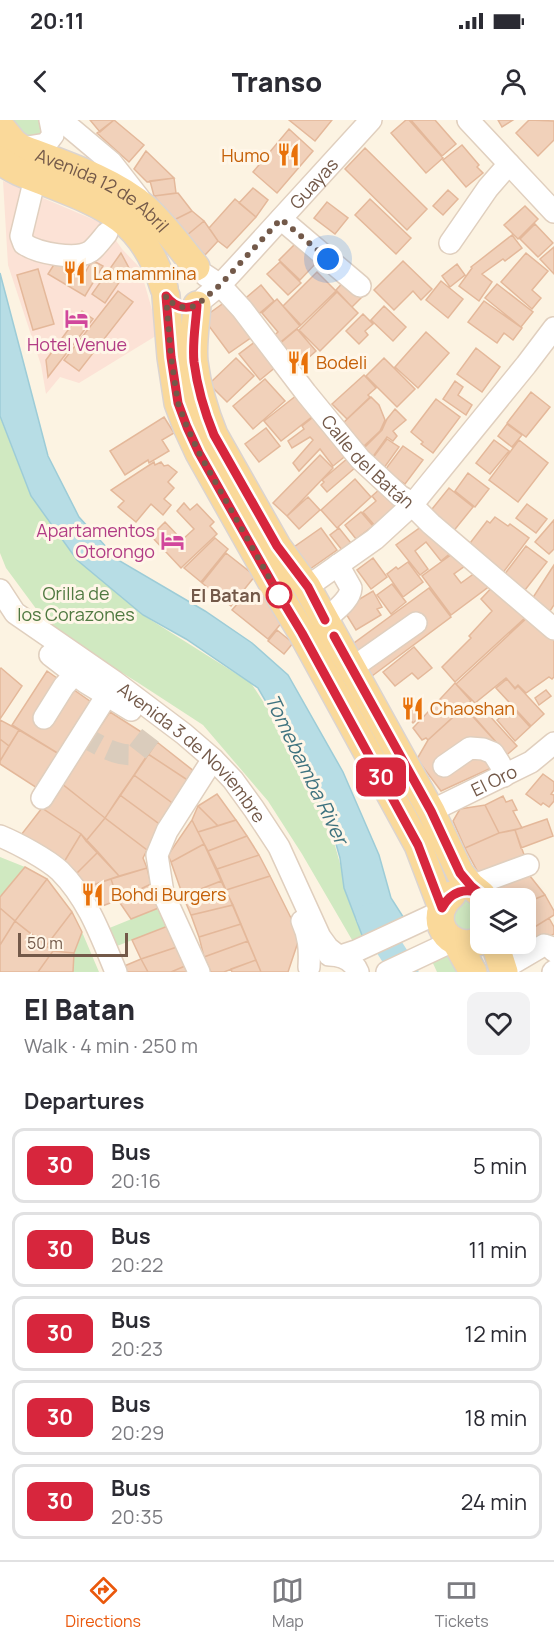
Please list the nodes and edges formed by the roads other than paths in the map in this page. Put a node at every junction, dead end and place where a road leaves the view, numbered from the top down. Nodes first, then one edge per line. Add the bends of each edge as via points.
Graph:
1 (50, 120) edge
2 (60, 120) edge
3 (371, 120) edge
4 (468, 120) edge
5 (0, 126) edge
6 (11, 154) edge
7 (508, 164) junction
8 (35, 178) junction
9 (554, 212) edge
10 (281, 219) junction
11 (159, 222) junction
12 (107, 233) dead end
13 (450, 243) dead end
14 (205, 286) junction
15 (360, 286) dead end
16 (165, 292) junction
17 (554, 328) edge
18 (412, 505) junction
19 (338, 565) junction
20 (308, 587) junction
21 (0, 590) edge
22 (5, 618) edge
23 (325, 620) junction
24 (416, 623) dead end
25 (554, 628) edge
26 (352, 668) junction
27 (75, 674) junction
28 (111, 688) junction
29 (44, 718) dead end
30 (554, 743) edge
31 (210, 763) junction
32 (444, 766) dead end
33 (504, 776) junction
34 (42, 798) dead end
35 (431, 811) junction
36 (0, 836) edge
37 (528, 865) dead end
38 (475, 888) edge
39 (489, 888) edge
40 (470, 890) edge
41 (438, 912) junction
42 (459, 942) edge
43 (554, 951) edge
44 (342, 954) junction
45 (498, 954) edge
46 (307, 970) edge
47 (503, 971) edge
48 (116, 972) edge
49 (199, 972) edge
50 (358, 972) edge
51 (387, 972) edge
52 (473, 972) edge

1 - 6 street via 53,135 46,144
2 - 11 street via 111,162
3 - 10 street, Guayas
4 - 7 street
5 - 6 main road, Avenida 12 de Abril via 14,143
6 - 8 main road, Avenida 12 de Abril via 15,171
6 - 11 main road, Avenida 12 de Abril via 102,181 143,206
7 - 9 street
7 - 13 street
8 - 12 street via 21,236 24,244 50,253 84,254 93,250
8 - 16 main road, Avenida 12 de Abril via 89,200 130,225 158,268
10 - 14 street, Guayas
10 - 15 street
11 - 14 main road, Avenida 12 de Abril
14 - 16 main road via 188,308 169,301
14 - 16 main road via 185,264 174,267 166,276
14 - 18 street, Calle del Batán via 242,309 360,459
14 - 20 main road via 194,340 194,362 207,419 277,546
16 - 41 main road, Avenida 12 de Abril via 178,403 187,427 418,845
17 - 18 street
18 - 19 street via 375,539
18 - 25 street, Calle del Batán
19 - 20 street
19 - 23 street via 351,592
20 - 23 main road
21 - 22 street, Avenida 3 de Noviembre
22 - 27 street, Avenida 3 de Noviembre
22 - 28 street, Avenida 3 de Noviembre via 88,665
23 - 26 main road
24 - 26 street
26 - 35 main road
27 - 28 street, Avenida 3 de Noviembre
27 - 29 street
28 - 31 street, Avenida 3 de Noviembre via 184,734
28 - 34 street
30 - 33 street, El Oro via 531,762
31 - 44 street, Avenida 3 de Noviembre via 238,787 274,837 320,937 328,948
31 - 46 street, Avenida 3 de Noviembre via 264,841 292,897 307,932
31 - 49 street via 167,831 157,855 164,893
32 - 33 street via 470,748 483,749 493,753
33 - 35 street, El Oro
35 - 38 main road via 460,873
36 - 48 street via 58,869 75,887
37 - 39 street
40 - 41 main road via 455,893
41 - 42 main road, Avenida 12 de Abril via 442,928
41 - 44 street
42 - 51 street
42 - 52 main road, Avenida 12 de Abril
43 - 47 street via 544,945
44 - 46 street via 318,958
44 - 50 street, Avenida 3 de Noviembre
45 - 47 main road

